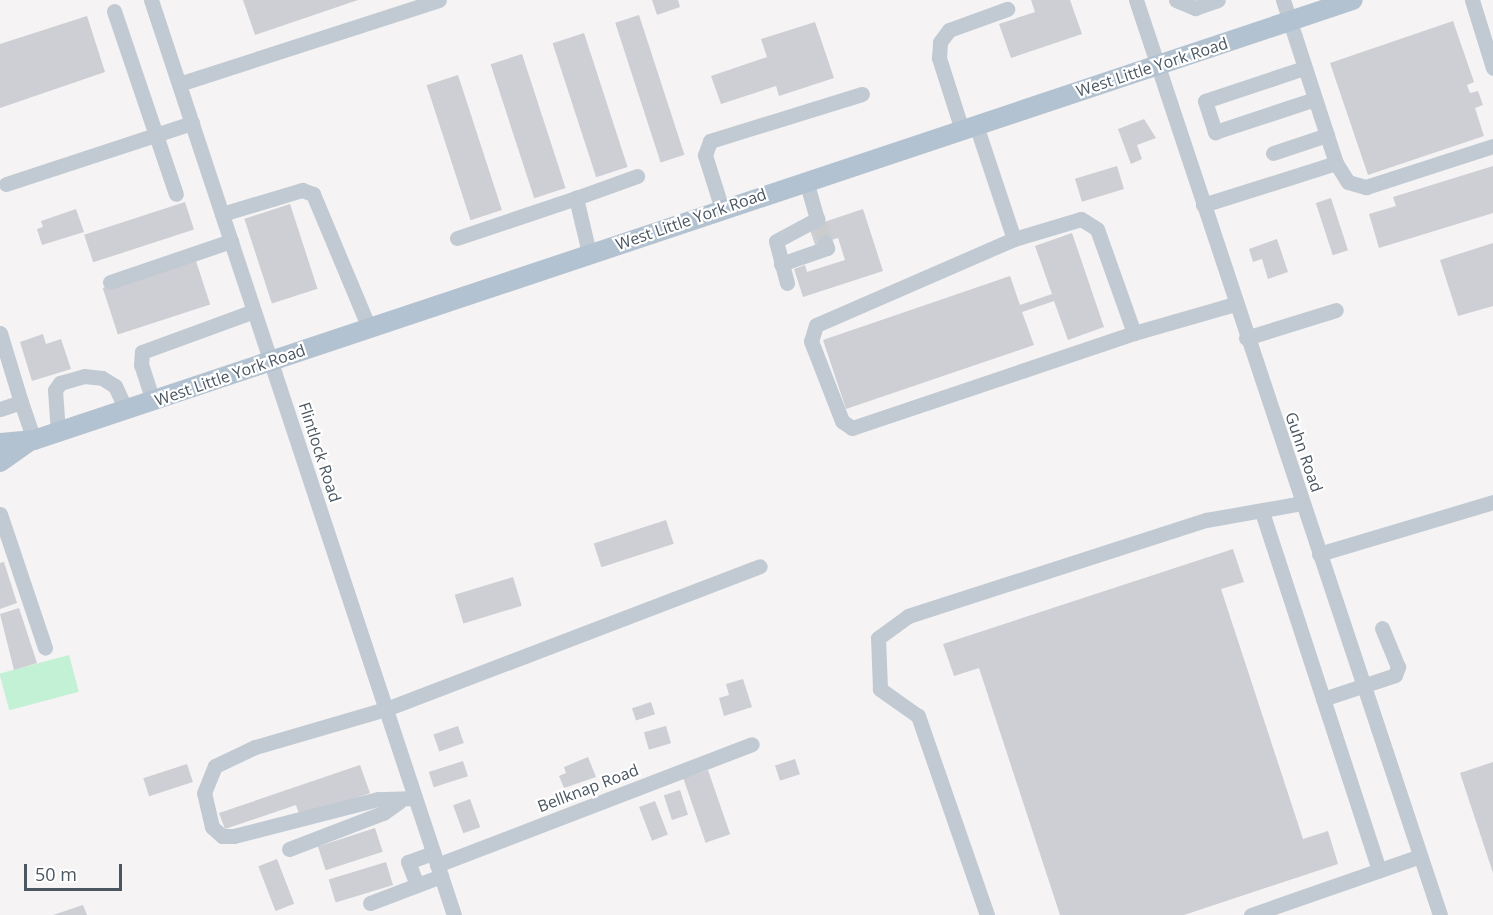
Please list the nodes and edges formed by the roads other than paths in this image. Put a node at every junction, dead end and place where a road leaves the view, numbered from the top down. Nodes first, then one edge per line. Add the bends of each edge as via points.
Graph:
1 (151, 0) edge
2 (439, 0) edge
3 (1136, 0) edge
4 (1176, 0) edge
5 (1218, 0) edge
6 (1283, 0) edge
7 (1353, 0) edge
8 (1472, 0) edge
9 (1007, 9) dead end
10 (114, 11) dead end
11 (1290, 21) junction
12 (1158, 66) junction
13 (1304, 68) junction
14 (1493, 68) edge
15 (179, 84) junction
16 (862, 94) dead end
17 (1315, 99) junction
18 (192, 123) junction
19 (969, 128) junction
20 (156, 135) junction
21 (1327, 135) junction
22 (1493, 146) edge
23 (1272, 153) dead end
24 (1336, 163) junction
25 (637, 176) dead end
26 (806, 181) junction
27 (6, 184) dead end
28 (176, 194) dead end
29 (576, 198) junction
30 (1203, 205) junction
31 (722, 209) junction
32 (222, 214) junction
33 (457, 238) dead end
34 (1014, 239) junction
35 (231, 241) junction
36 (825, 242) dead end
37 (589, 254) junction
38 (781, 264) junction
39 (110, 282) dead end
40 (787, 283) dead end
41 (1235, 304) junction
42 (1336, 310) dead end
43 (254, 311) junction
44 (369, 328) junction
45 (0, 333) edge
46 (1134, 333) junction
47 (1246, 338) junction
48 (271, 362) junction
49 (153, 401) junction
50 (21, 402) junction
51 (0, 409) edge
52 (126, 410) junction
53 (58, 432) junction
54 (31, 441) junction
55 (0, 443) edge
56 (0, 462) edge
57 (1493, 502) edge
58 (1302, 503) junction
59 (1262, 512) junction
60 (0, 514) edge
61 (1319, 554) junction
62 (760, 566) dead end
63 (1382, 628) dead end
64 (45, 648) dead end
65 (1363, 686) junction
66 (1323, 699) junction
67 (386, 709) junction
68 (752, 744) dead end
69 (415, 798) junction
70 (399, 802) junction
71 (289, 849) dead end
72 (1420, 856) junction
73 (437, 864) junction
74 (1379, 870) junction
75 (417, 885) junction
76 (370, 903) dead end
77 (454, 915) edge
78 (987, 915) edge
79 (1251, 915) edge
80 (1440, 915) edge

1 - 15 street, Flintlock Road
2 - 15 street
3 - 12 street, Guhn Road
4 - 5 street via 1195,8
6 - 11 street
7 - 11 main road, West Little York Road
8 - 14 street
9 - 19 street via 949,30 940,42 939,58
10 - 20 street
11 - 12 main road, West Little York Road
11 - 13 street
12 - 19 main road, West Little York Road
12 - 30 street, Guhn Road
13 - 17 street
13 - 17 street via 1205,101 1215,132
15 - 18 street, Flintlock Road
16 - 31 street via 710,141 705,155
17 - 21 street
18 - 20 street
18 - 32 street, Flintlock Road
19 - 26 main road, West Little York Road
19 - 34 street
20 - 27 street
20 - 28 street
21 - 23 street
21 - 24 street
22 - 24 street via 1366,187 1348,182
24 - 30 street
25 - 29 street
26 - 31 main road, West Little York Road
26 - 38 street via 818,221 777,238
29 - 33 street
29 - 37 street
30 - 41 street, Guhn Road
31 - 37 main road, West Little York Road
32 - 35 street, Flintlock Road
32 - 44 street via 302,189 313,194
34 - 46 street via 1081,219 1097,230
34 - 46 street via 816,325 811,341 842,421 852,428
35 - 39 street
35 - 43 street, Flintlock Road
36 - 38 street via 827,248
37 - 44 main road, West Little York Road
38 - 40 street
41 - 46 street
41 - 47 street, Guhn Road
42 - 47 street
43 - 48 street, Flintlock Road
43 - 49 street via 142,352 141,365
44 - 48 main road, West Little York Road
45 - 50 street
47 - 58 street, Guhn Road
48 - 49 main road, West Little York Road
48 - 67 street, Flintlock Road
49 - 52 main road, West Little York Road
50 - 51 street
50 - 54 street
52 - 53 main road, West Little York Road
52 - 53 street via 115,386 102,378 84,376 60,383 55,390
53 - 54 main road, West Little York Road
54 - 55 main road, West Little York Road
54 - 56 main road, West Little York Road
57 - 61 street
58 - 59 street
58 - 61 street, Guhn Road
59 - 66 street
59 - 78 street via 1206,520 908,616 878,638 880,689 918,716
60 - 64 street
61 - 65 street, Guhn Road
62 - 67 street
63 - 65 street via 1398,671
65 - 66 street
65 - 72 street, Guhn Road
66 - 74 street
67 - 69 street, Flintlock Road
67 - 70 street via 255,747 215,765 204,793 212,827 222,836 378,799
68 - 73 street, Bellknap Road
69 - 70 street
69 - 73 street, Flintlock Road
70 - 71 street via 383,813
72 - 74 street
72 - 80 street, Guhn Road
73 - 75 street
73 - 75 street via 408,862
73 - 77 street, Flintlock Road
74 - 79 street
75 - 76 street

